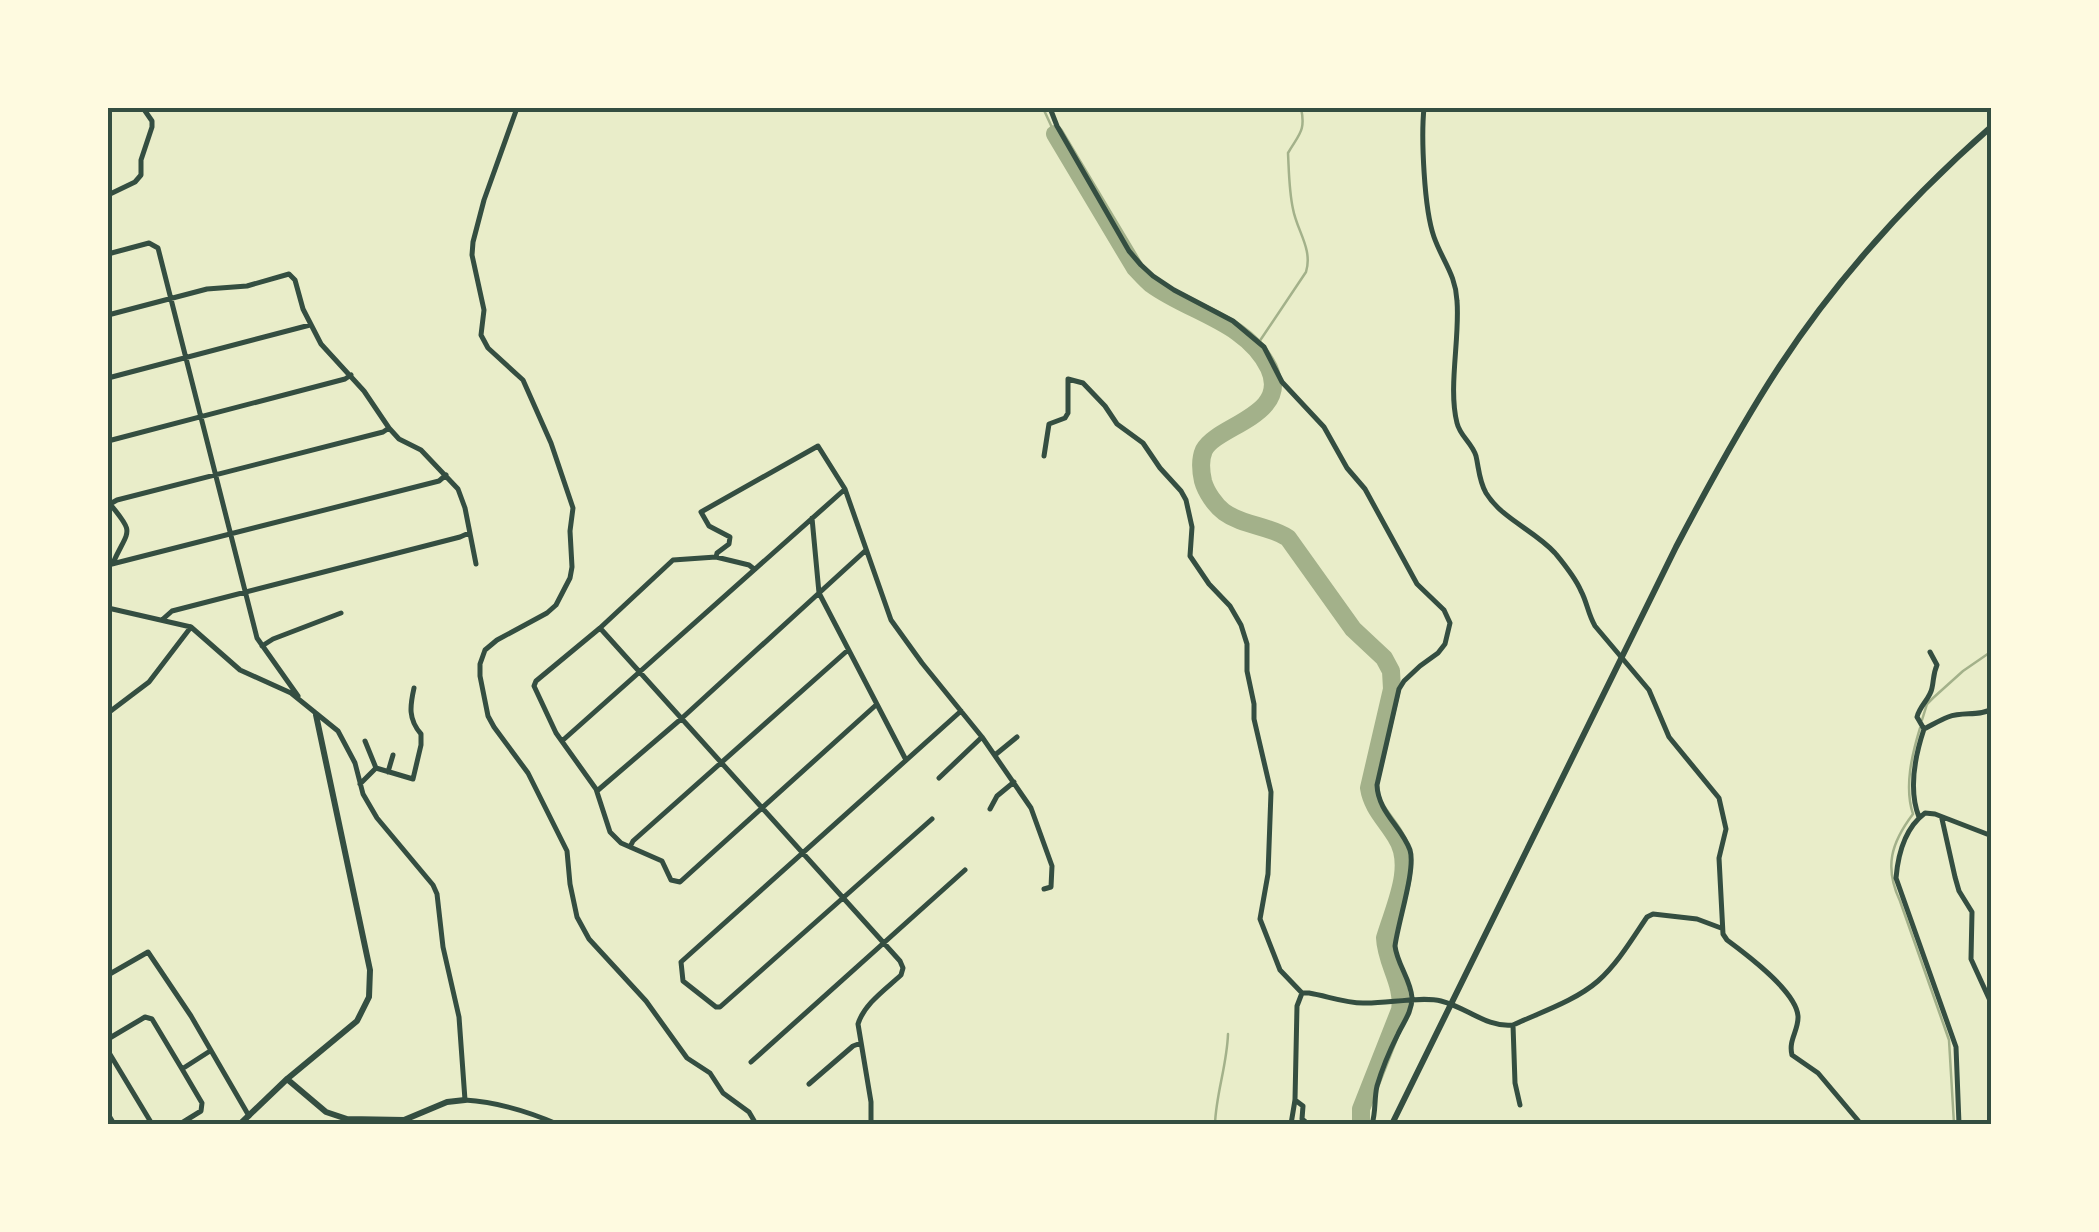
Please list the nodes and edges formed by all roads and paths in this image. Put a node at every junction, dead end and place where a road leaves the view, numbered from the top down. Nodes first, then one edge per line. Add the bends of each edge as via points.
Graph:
1 (142, 108) edge
2 (517, 108) edge
3 (1050, 108) edge
4 (1424, 108) edge
5 (1992, 126) edge
6 (108, 195) edge
7 (108, 254) edge
8 (171, 298) junction
9 (108, 315) edge
10 (310, 325) junction
11 (187, 358) junction
12 (351, 375) junction
13 (108, 378) edge
14 (202, 416) junction
15 (389, 428) junction
16 (108, 441) edge
17 (1044, 456) dead end
18 (446, 474) junction
19 (216, 475) junction
20 (845, 489) junction
21 (109, 503) edge
22 (812, 518) junction
23 (231, 533) junction
24 (469, 533) junction
25 (865, 550) junction
26 (716, 557) junction
27 (110, 564) edge
28 (476, 564) dead end
29 (754, 569) junction
30 (246, 592) junction
31 (819, 593) junction
32 (108, 608) edge
33 (341, 613) dead end
34 (163, 619) junction
35 (191, 628) junction
36 (600, 628) junction
37 (262, 646) junction
38 (848, 650) junction
39 (1930, 652) dead end
40 (640, 674) junction
41 (414, 688) dead end
42 (299, 698) junction
43 (876, 705) junction
44 (1992, 709) edge
45 (961, 711) junction
46 (108, 713) edge
47 (316, 715) junction
48 (681, 719) junction
49 (1924, 729) junction
50 (982, 737) junction
51 (1017, 737) dead end
52 (366, 741) dead end
53 (562, 741) junction
54 (392, 755) dead end
55 (995, 755) junction
56 (906, 760) junction
57 (721, 764) junction
58 (376, 768) junction
59 (388, 772) junction
60 (939, 778) dead end
61 (1014, 782) junction
62 (360, 784) junction
63 (597, 791) junction
64 (762, 808) junction
65 (990, 809) dead end
66 (1919, 817) junction
67 (1942, 818) junction
68 (932, 819) dead end
69 (1992, 836) edge
70 (630, 847) junction
71 (803, 853) junction
72 (965, 870) dead end
73 (1044, 890) dead end
74 (842, 898) junction
75 (1721, 928) junction
76 (884, 944) junction
77 (108, 972) edge
78 (1302, 993) junction
79 (1409, 1002) junction
80 (1450, 1004) junction
81 (1992, 1005) edge
82 (1513, 1025) junction
83 (108, 1039) edge
84 (861, 1043) junction
85 (210, 1050) junction
86 (108, 1051) edge
87 (752, 1062) dead end
88 (182, 1068) junction
89 (287, 1079) junction
90 (809, 1084) dead end
91 (464, 1100) junction
92 (1294, 1100) junction
93 (1520, 1105) dead end
94 (108, 1114) edge
95 (249, 1116) junction
96 (114, 1124) edge
97 (152, 1124) edge
98 (180, 1124) edge
99 (240, 1124) edge
100 (558, 1124) edge
101 (756, 1124) edge
102 (871, 1124) edge
103 (1292, 1124) edge
104 (1308, 1124) edge
105 (1372, 1124) edge
106 (1392, 1124) edge
107 (1861, 1124) edge
108 (1959, 1124) edge

1 - 6 street via 152,128 140,176
2 - 101 street via 472,254 484,310 482,335 523,380 573,508 572,567 556,604 485,650 480,676 488,716 528,773 567,851 577,917 588,939 686,1058 710,1073
3 - 79 street via 1130,251 1153,276 1233,321 1264,347 1282,382 1324,428 1364,489 1417,584 1450,623 1446,644 1399,689 1378,785 1378,798 1412,861 1395,946
4 - 75 street via 1433,235 1458,301 1457,423 1472,445 1487,494 1553,551 1582,592 1595,626 1654,699 1668,737 1718,798 1725,842
5 - 80 main road via 1873,244 1758,398 1676,547
7 - 8 street via 149,243 158,248
8 - 9 street
8 - 10 street via 290,274
8 - 11 street
10 - 11 street
10 - 12 street
11 - 13 street
11 - 14 street
12 - 14 street
12 - 15 street
14 - 16 street
14 - 19 street
15 - 18 street
15 - 19 street
17 - 78 street via 1049,424 1068,412 1068,379 1078,380 1143,443 1186,500 1190,556 1230,606 1247,644 1254,719 1271,792 1260,919 1280,970
18 - 23 street via 439,482
18 - 24 street via 458,489
19 - 21 street
19 - 23 street
20 - 22 street
20 - 25 street
20 - 26 street via 818,446 700,512 730,537
21 - 27 street via 128,532
22 - 29 street
22 - 31 street
23 - 27 street
23 - 30 street
24 - 28 street
24 - 30 street
25 - 31 street
25 - 45 street via 891,620
26 - 29 street
26 - 36 street via 673,560
29 - 40 street
30 - 34 street
30 - 37 street
31 - 38 street
31 - 48 street
32 - 34 street
33 - 37 street
34 - 35 street
35 - 42 street via 240,670
35 - 46 street via 149,682
36 - 40 street
36 - 53 street via 534,686
37 - 42 street
38 - 43 street
38 - 57 street
39 - 49 street via 1937,665 1917,717
40 - 48 street
40 - 53 street
41 - 59 street via 410,714 421,745 412,779
42 - 47 street
43 - 56 street
43 - 64 street
44 - 49 street
45 - 50 street
45 - 56 street
47 - 62 street via 338,731
47 - 89 main road via 371,988 357,1020
48 - 57 street
48 - 63 street
49 - 66 street via 1914,762
50 - 55 street
50 - 60 street
51 - 55 street
52 - 58 street
53 - 63 street
54 - 59 street
55 - 61 street
56 - 71 street
57 - 64 street
57 - 70 street
58 - 59 street
58 - 62 street
61 - 65 street
61 - 73 street via 1052,866 1051,887
62 - 91 street via 377,818 437,894 459,1018
63 - 70 street via 610,832
64 - 70 street via 680,882 670,880 662,861
64 - 71 street
66 - 67 street via 1925,812
66 - 108 street via 1897,858 1896,878 1956,1047
67 - 69 street
67 - 81 street via 1954,877 1972,912 1971,959
68 - 74 street
71 - 74 street
71 - 74 street via 681,962 683,981 720,1007
72 - 76 street
74 - 76 street
75 - 82 street via 1653,914 1595,984
75 - 107 street via 1794,1004 1792,1055
76 - 84 street via 900,961 901,975 860,1017
76 - 87 street
77 - 85 street via 148,952
78 - 79 street via 1359,1003
78 - 92 street
79 - 80 street
79 - 105 street via 1376,1088
80 - 82 street via 1494,1024
80 - 106 main road
82 - 93 street
83 - 88 street via 152,1019
84 - 90 street
84 - 102 street
85 - 88 street
85 - 95 street
86 - 97 street
88 - 98 street via 202,1103 201,1111
89 - 91 main road via 326,1112 348,1118 404,1120
89 - 95 main road
91 - 100 street via 517,1108
92 - 103 street
92 - 104 street
94 - 96 street
95 - 99 main road

